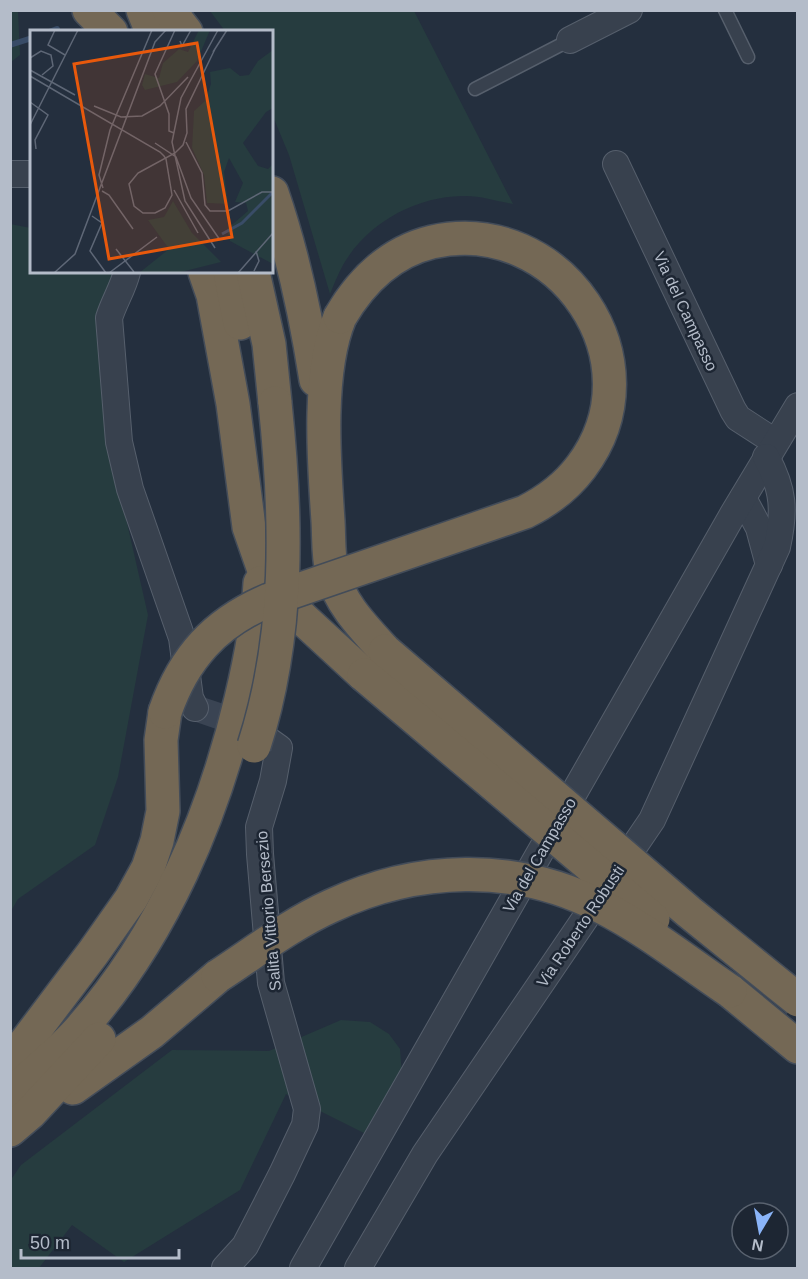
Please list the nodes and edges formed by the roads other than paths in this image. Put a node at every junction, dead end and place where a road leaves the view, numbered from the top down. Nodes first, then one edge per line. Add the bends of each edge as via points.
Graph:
1 (84, 10) edge
2 (89, 10) edge
3 (143, 10) edge
4 (169, 10) edge
5 (628, 10) edge
6 (724, 10) edge
7 (95, 30) edge
8 (109, 30) edge
9 (151, 30) edge
10 (184, 30) edge
11 (570, 40) joint
12 (748, 57) dead end
13 (475, 88) dead end
14 (616, 164) dead end
15 (10, 174) edge
16 (30, 174) edge
17 (273, 196) edge
18 (127, 273) edge
19 (205, 273) edge
20 (230, 273) edge
21 (253, 273) edge
22 (798, 405) edge
23 (324, 429) junction
24 (770, 449) junction
25 (743, 498) junction
26 (769, 565) junction
27 (180, 710) junction
28 (251, 736) junction
29 (730, 991) junction
30 (798, 1000) edge
31 (798, 1047) edge
32 (10, 1063) edge
33 (17, 1113) edge
34 (225, 1269) edge
35 (303, 1269) edge
36 (358, 1269) edge

1 - 7 highway
2 - 8 highway
3 - 9 highway
4 - 10 highway
5 - 11 street
6 - 12 lane
11 - 13 lane
14 - 24 street, Via del Campasso via 733,410
15 - 16 street
17 - 23 highway via 302,297
18 - 27 street via 109,318 119,442 130,489 182,638 190,698
19 - 29 highway, bridge via 213,295 232,404 249,527 265,573 301,617 364,675 648,915
20 - 33 highway via 250,382 261,537 259,607 249,667 226,758 198,836 151,931 122,976
21 - 28 highway, bridge via 269,344 276,403 284,536 281,611 272,671
22 - 24 street, Via del Campasso
23 - 27 highway, bridge via 328,356 340,317 375,272 416,248 462,238 518,248 565,279 589,309 597,327 608,364 608,402 599,436 582,467 557,492 525,512 269,600 234,618 191,658 176,684
23 - 30 highway, bridge via 332,572 358,622 385,651 689,912
24 - 25 street, Via del Campasso
24 - 26 street, Via Roberto Robusti via 782,505 777,547
25 - 26 street via 759,528
25 - 35 street, Via del Campasso
26 - 36 street, Via Roberto Robusti via 652,820 425,1154
27 - 32 highway via 161,740 163,811 147,868 93,953
28 - 33 highway via 231,813 166,946 98,1041
28 - 34 street, Salita Vittorio Bersezio via 279,748 259,827 260,854 271,983 307,1109 305,1125 282,1174 245,1246
29 - 31 highway
29 - 33 highway, bridge via 626,920 571,893 512,877 435,875 354,896 306,918 219,976 152,1032 74,1088

